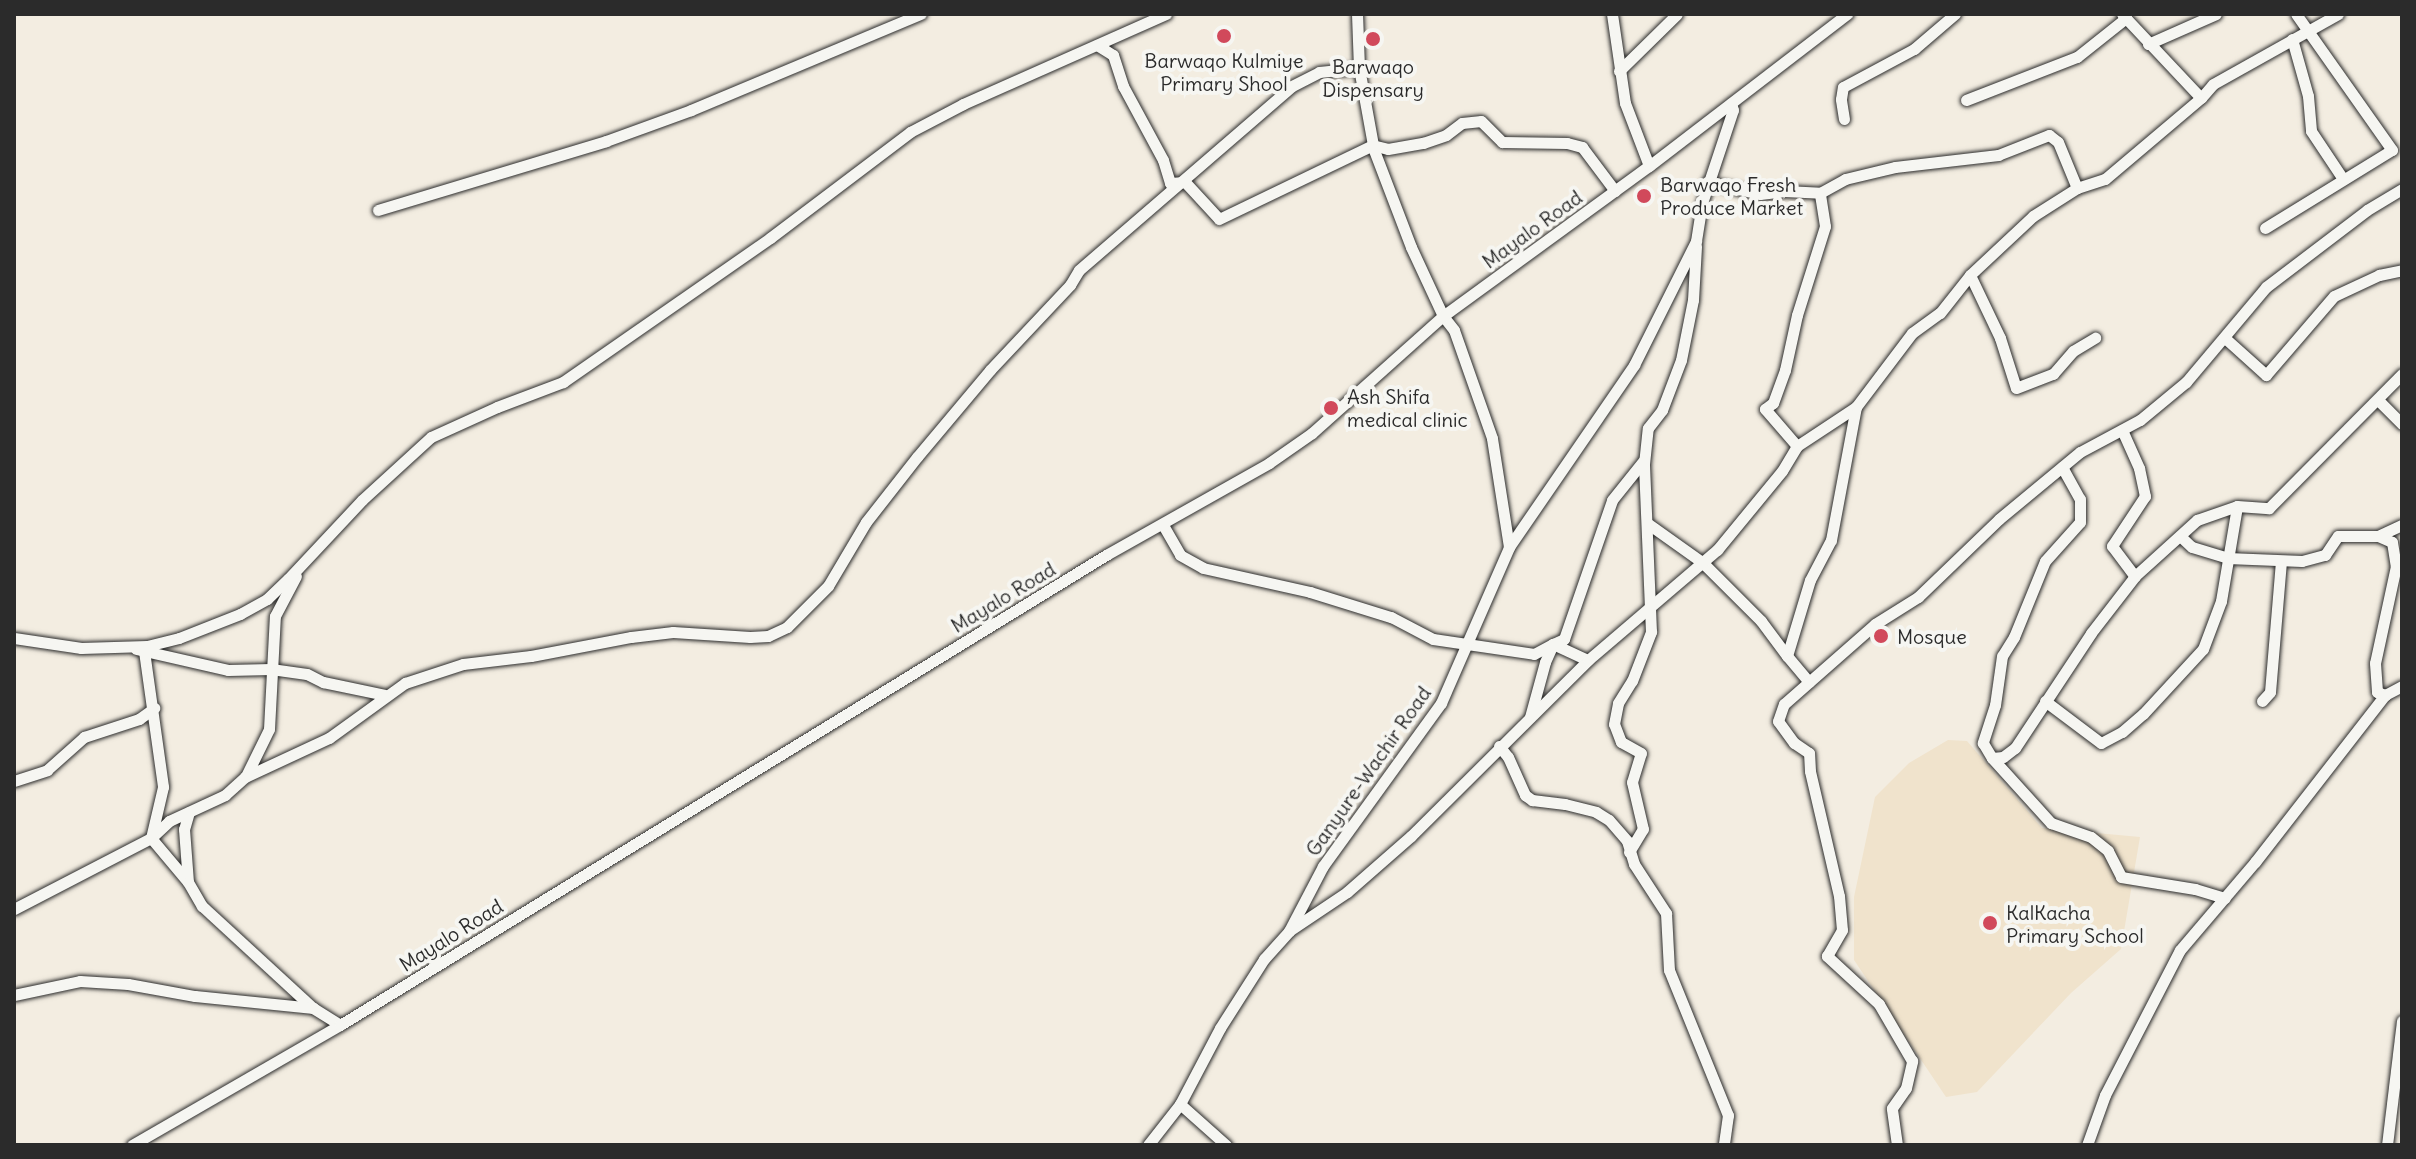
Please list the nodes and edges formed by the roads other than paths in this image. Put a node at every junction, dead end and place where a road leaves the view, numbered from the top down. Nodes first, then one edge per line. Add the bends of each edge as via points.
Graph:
1 (921, 14) edge
2 (1166, 14) edge
3 (1357, 14) edge
4 (1612, 14) edge
5 (1677, 14) edge
6 (1847, 14) edge
7 (1955, 14) edge
8 (2216, 14) edge
9 (2296, 14) edge
10 (2338, 14) edge
11 (2124, 16) edge
12 (2307, 29) junction
13 (2292, 39) junction
14 (2148, 44) junction
15 (1097, 45) junction
16 (1359, 68) junction
17 (1619, 71) junction
18 (2201, 98) junction
19 (1966, 100) dead end
20 (1731, 103) junction
21 (1844, 119) dead end
22 (1372, 145) junction
23 (1649, 166) junction
24 (2343, 179) junction
25 (1185, 182) junction
26 (1707, 182) junction
27 (2077, 188) junction
28 (2402, 189) edge
29 (1615, 191) junction
30 (1820, 193) junction
31 (378, 210) dead end
32 (2265, 228) dead end
33 (1696, 241) junction
34 (2402, 270) edge
35 (1970, 275) junction
36 (1443, 316) junction
37 (2095, 338) dead end
38 (2226, 339) junction
39 (2402, 374) edge
40 (2378, 400) junction
41 (1856, 407) junction
42 (2402, 424) edge
43 (2122, 430) junction
44 (1797, 446) junction
45 (1644, 460) junction
46 (2062, 467) junction
47 (2237, 506) junction
48 (1647, 523) junction
49 (1163, 525) junction
50 (2402, 525) edge
51 (2180, 536) junction
52 (2378, 536) junction
53 (1509, 547) junction
54 (306, 557) junction
55 (2227, 558) junction
56 (2281, 561) junction
57 (1703, 563) junction
58 (2135, 576) junction
59 (1648, 609) junction
60 (14, 638) edge
61 (1553, 644) junction
62 (1466, 645) junction
63 (129, 647) junction
64 (144, 651) junction
65 (1787, 656) junction
66 (1588, 660) junction
67 (271, 669) junction
68 (1809, 682) junction
69 (2402, 686) edge
70 (385, 695) junction
71 (2385, 695) junction
72 (2045, 701) junction
73 (2262, 701) dead end
74 (154, 708) junction
75 (1530, 718) junction
76 (1499, 746) junction
77 (1992, 758) junction
78 (245, 777) junction
79 (14, 781) edge
80 (189, 812) junction
81 (151, 838) junction
82 (1629, 852) junction
83 (188, 882) junction
84 (2225, 898) junction
85 (14, 909) edge
86 (1289, 931) junction
87 (14, 995) edge
88 (313, 1008) junction
89 (2402, 1021) edge
90 (340, 1025) junction
91 (1180, 1104) junction
92 (132, 1145) edge
93 (1148, 1145) edge
94 (1226, 1145) edge
95 (1724, 1145) edge
96 (1897, 1145) edge
97 (2087, 1145) edge
98 (2387, 1145) edge

1 - 31 street via 620,136
2 - 15 street
3 - 16 street
4 - 17 street
5 - 17 street
6 - 20 street, Mayalo Road
7 - 21 street via 1914,49 1843,87
8 - 14 street
9 - 12 street
10 - 12 street
11 - 14 street
11 - 19 street via 2077,57
12 - 13 street
12 - 24 street via 2392,150
13 - 18 street via 2213,84
13 - 24 street via 2308,96 2311,131
14 - 18 street
15 - 25 street via 1113,55 1123,86 1163,160 1164,174 1170,183
15 - 54 street via 910,132 770,238 563,382 431,437
16 - 22 street
16 - 25 street via 1304,78
17 - 23 street
18 - 27 street via 2105,179
20 - 23 street, Mayalo Road
20 - 26 street, Ganyure-Wachir Road
22 - 25 street via 1219,219
22 - 29 street via 1388,149 1423,143 1462,123 1481,121 1502,142 1582,147
22 - 36 street
23 - 29 street, Mayalo Road
24 - 32 street
25 - 70 street via 1079,270 917,457 866,522 828,586 787,627 750,637 673,632 495,658 441,670
26 - 30 street via 1760,194
26 - 33 street, Ganyure-Wachir Road
27 - 30 street via 2058,142 2049,135 1998,155 1895,167 1845,179
27 - 35 street via 2033,216
28 - 38 street via 2266,287
29 - 36 street, Mayalo Road
30 - 44 street via 1825,226 1785,370 1773,403 1765,409
33 - 45 street via 1693,300 1681,360 1662,410 1648,428
33 - 53 street, Ganyure-Wachir Road via 1634,365
34 - 38 street via 2334,296 2266,375
35 - 37 street via 2000,338 2016,388 2053,374 2073,351
35 - 41 street via 1940,313 1912,333
36 - 49 street, Mayalo Road via 1312,433
36 - 53 street via 1454,330 1492,438
38 - 43 street via 2186,382
39 - 40 street
40 - 42 street
40 - 47 street via 2269,508
41 - 44 street
41 - 65 street via 1831,540 1810,580
43 - 46 street
43 - 58 street via 2145,496 2112,546
44 - 57 street
45 - 48 street
45 - 61 street via 1612,500 1564,639
46 - 68 street via 1918,597 1875,624
46 - 77 street via 2080,499 2080,522 2045,561 2002,656 1995,705 1983,738
47 - 51 street via 2197,520
47 - 55 street
48 - 57 street
48 - 59 street
49 - 62 street via 1180,555 1203,568 1310,592 1391,617 1433,639
49 - 90 street, Mayalo Road
50 - 52 street
51 - 55 street via 2192,547
51 - 58 street
52 - 56 street via 2342,534 2318,559
52 - 71 street via 2392,542 2396,566 2375,663 2377,692
53 - 62 street, Ganyure-Wachir Road
54 - 63 street via 267,599 240,614 179,638
54 - 67 street via 275,616
55 - 56 street
55 - 72 street via 2221,601 2203,649 2122,732 2095,741
56 - 73 street via 2270,692
57 - 59 street
57 - 65 street via 1761,621
58 - 72 street
59 - 66 street
59 - 82 street via 1651,632 1618,703 1614,724 1621,742 1641,753 1632,782 1643,829
60 - 63 street via 81,648
61 - 62 street via 1534,654
61 - 66 street
61 - 75 street
62 - 86 street, Ganyure-Wachir Road via 1441,703 1323,866
63 - 64 street
64 - 67 street via 228,670
64 - 74 street
65 - 68 street
66 - 75 street
67 - 70 street
67 - 78 street via 269,729
68 - 96 street via 1784,704 1778,721 1809,753 1842,930 1827,956 1879,1004 1912,1061 1906,1088 1892,1108
69 - 71 street
70 - 78 street via 329,738
71 - 84 street
72 - 77 street via 2015,748
74 - 79 street via 139,719 84,737 47,770
74 - 81 street via 163,787
75 - 76 street
76 - 82 street via 1525,795 1596,812 1627,841
76 - 86 street via 1411,836 1347,892
77 - 84 street via 2051,823 2091,837 2108,851 2121,877
78 - 80 street via 225,795
80 - 81 street
80 - 83 street via 184,829
81 - 83 street
81 - 85 street
82 - 95 street via 1666,913 1669,970 1728,1115
83 - 88 street via 202,906
84 - 97 street via 2180,950 2105,1095
86 - 91 street, Ganyure-Wachir Road via 1264,959 1220,1028
87 - 88 street via 80,981
88 - 90 street
89 - 98 street
90 - 92 street, Mayalo Road
91 - 93 street, Ganyure-Wachir Road
91 - 94 street

